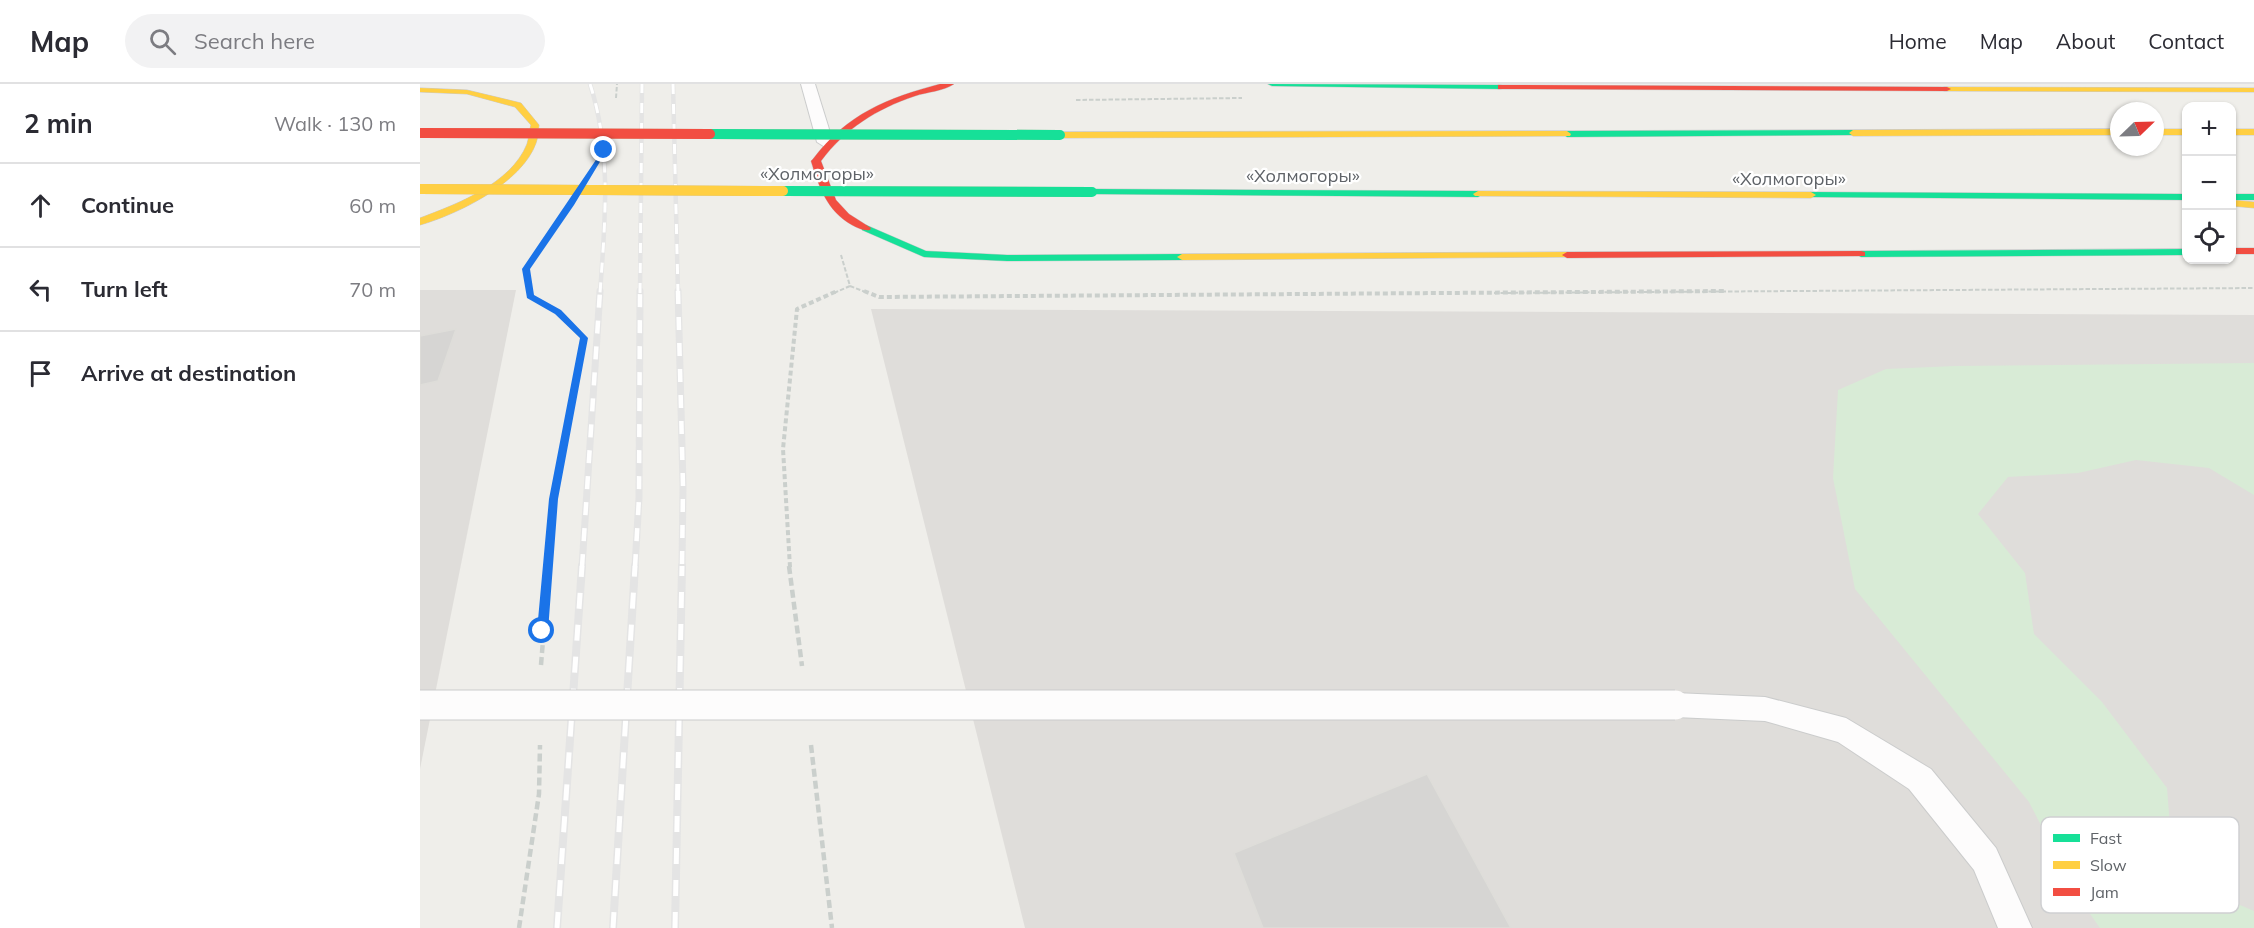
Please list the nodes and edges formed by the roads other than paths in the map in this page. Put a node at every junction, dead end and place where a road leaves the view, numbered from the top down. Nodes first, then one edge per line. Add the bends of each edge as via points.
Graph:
1 (808, 84) edge
2 (951, 84) edge
3 (1272, 84) edge
4 (1801, 87) edge
5 (2128, 87) edge
6 (420, 90) edge
7 (2254, 90) edge
8 (420, 132) edge
9 (2110, 132) edge
10 (2164, 132) edge
11 (2182, 132) edge
12 (2236, 132) edge
13 (2254, 132) edge
14 (825, 142) junction
15 (420, 189) edge
16 (2236, 197) edge
17 (2254, 197) edge
18 (2182, 199) edge
19 (2236, 203) edge
20 (2254, 205) edge
21 (420, 222) edge
22 (2254, 251) edge
23 (2182, 252) edge
24 (2236, 252) edge
25 (420, 705) edge
26 (2015, 928) edge

1 - 14 lane
2 - 14 main road via 905,96 864,114
3 - 4 main road
4 - 5 main road
5 - 7 main road
6 - 21 main road via 467,92 518,105 535,125 533,144 519,165 484,190
8 - 9 main road, «Холмогоры», bridge
10 - 11 main road
12 - 13 main road
14 - 23 main road via 816,161 826,197 854,223 924,254 1007,258
15 - 18 main road, «Холмогоры», bridge
16 - 17 main road
19 - 20 main road
22 - 24 main road
25 - 26 lane, bridge via 1675,705 1765,709 1846,731 1920,779 1985,860

